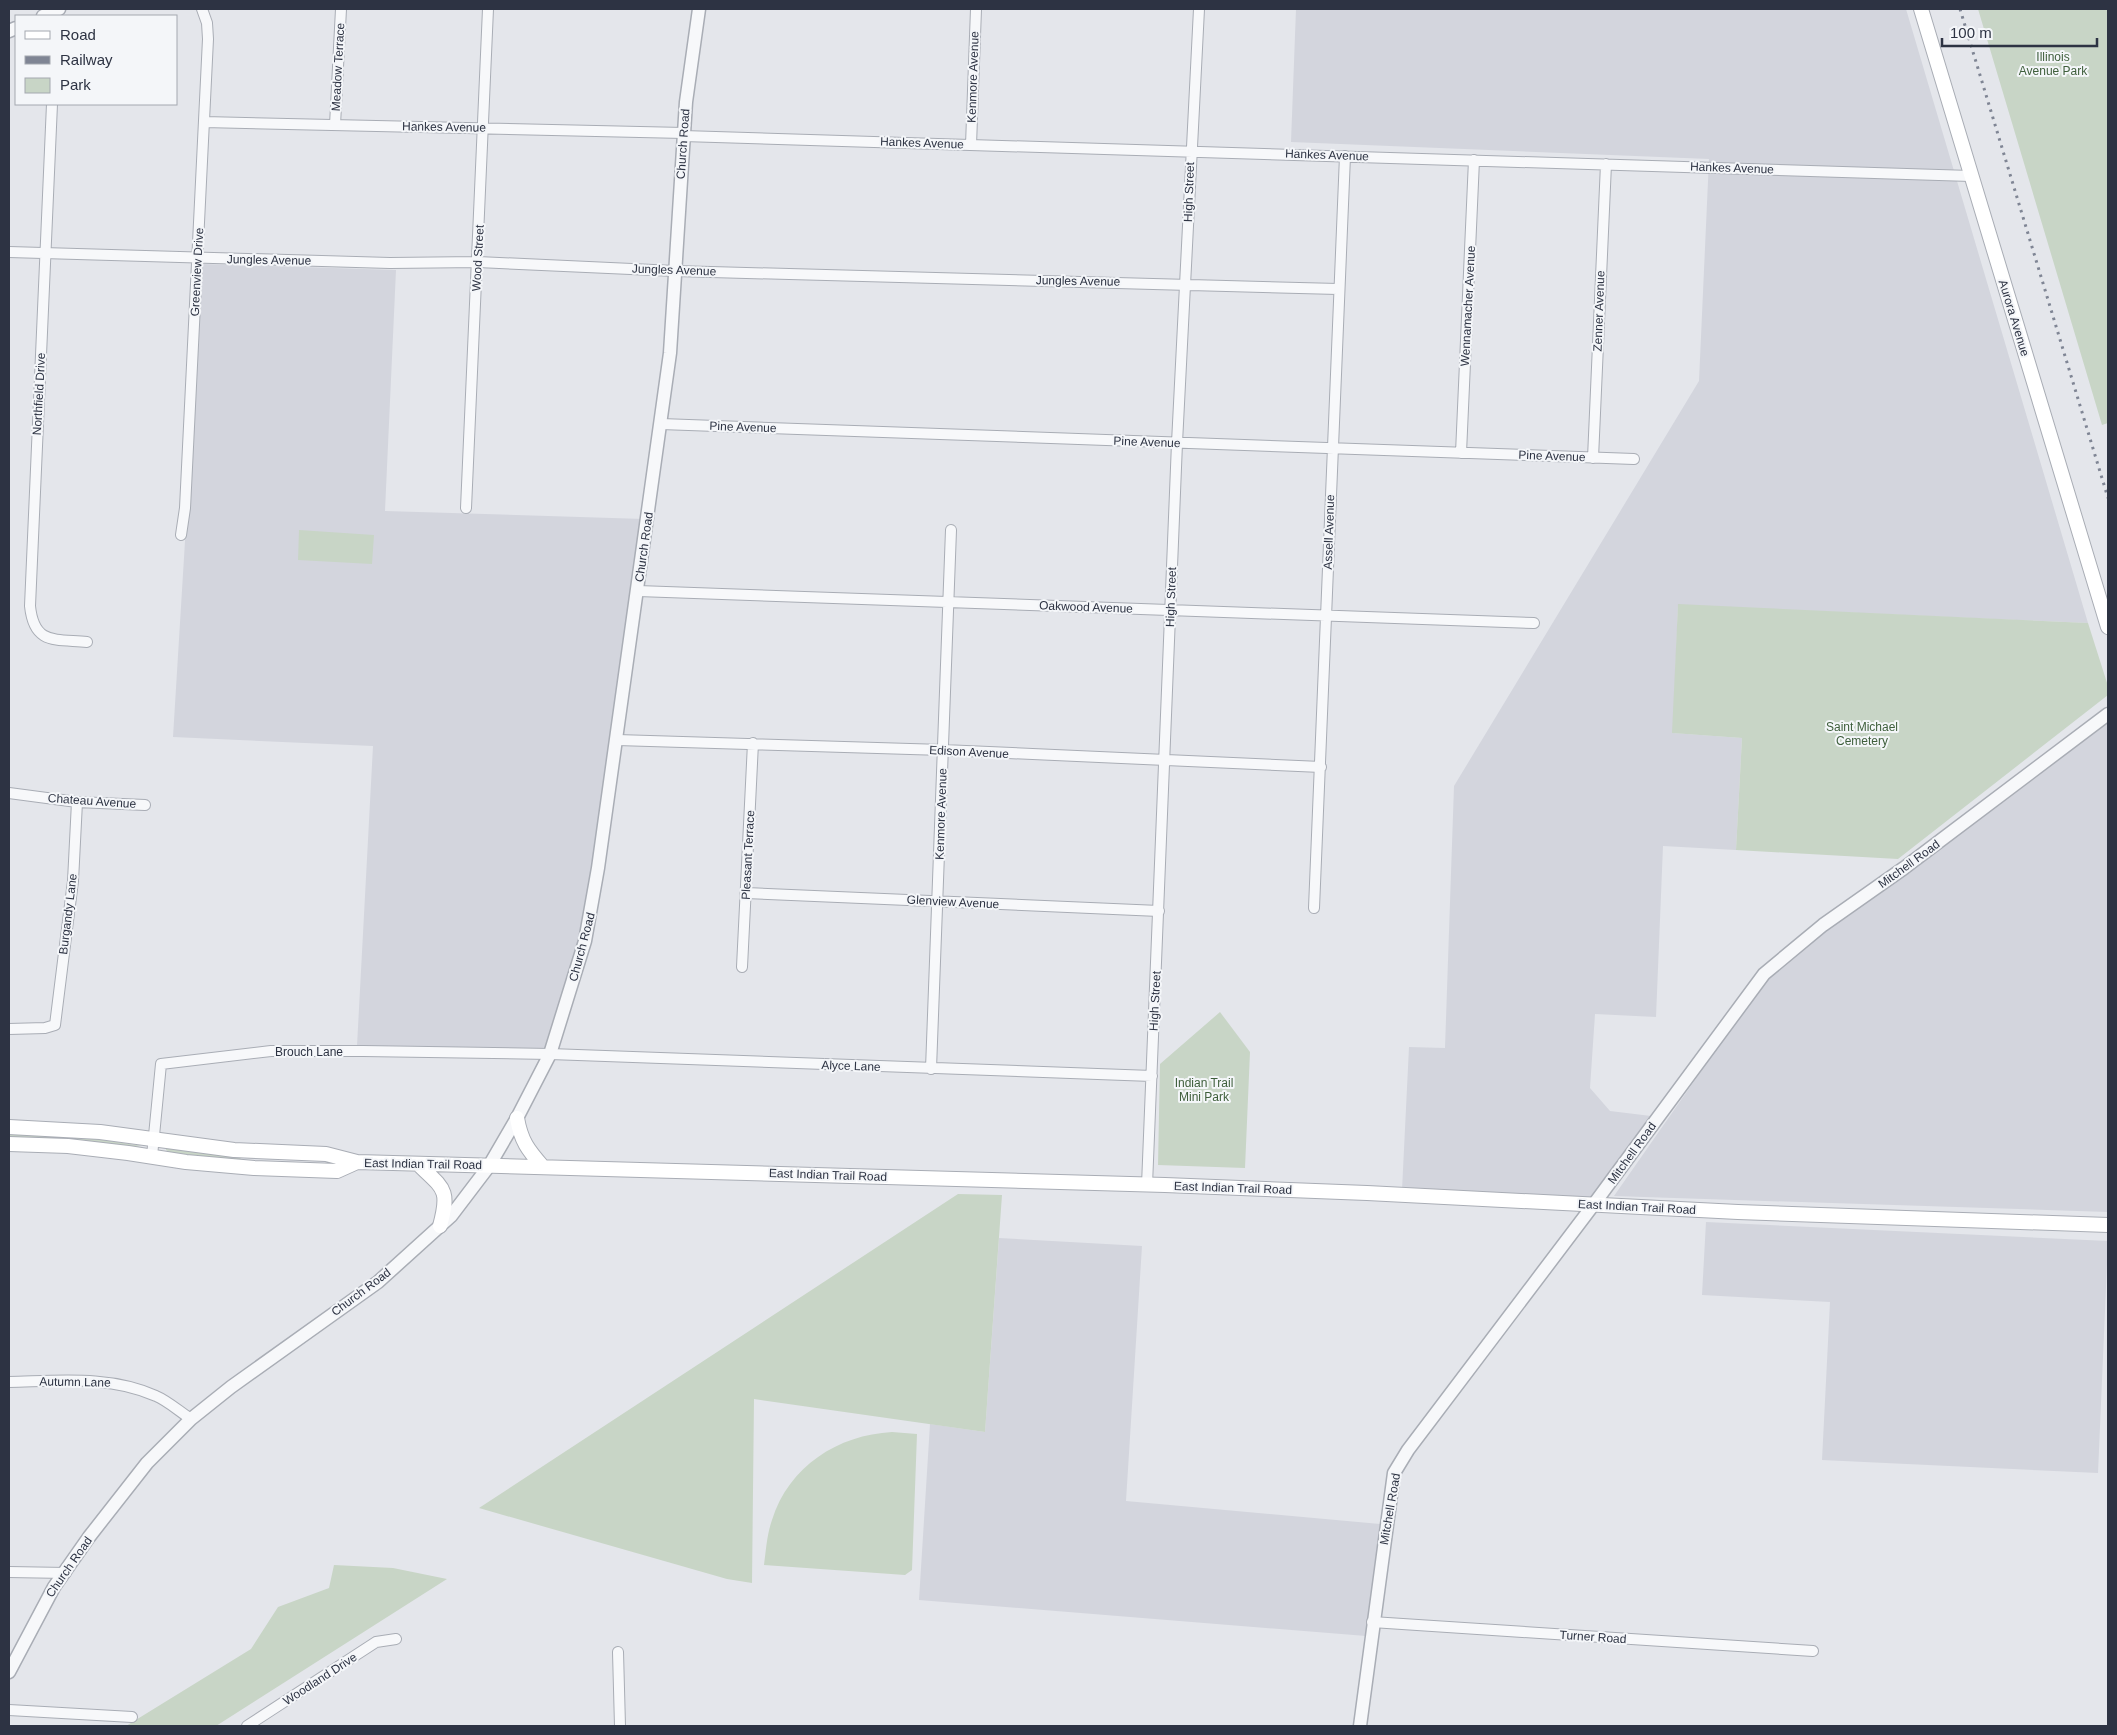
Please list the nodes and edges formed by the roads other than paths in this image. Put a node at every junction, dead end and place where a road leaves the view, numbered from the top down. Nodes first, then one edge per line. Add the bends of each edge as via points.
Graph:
1 (60, 9) edge
2 (202, 9) edge
3 (341, 9) edge
4 (488, 9) edge
5 (699, 9) edge
6 (976, 9) edge
7 (1199, 9) edge
8 (1921, 9) edge
9 (45, 15) edge
10 (52, 105) edge
11 (204, 122) junction
12 (335, 125) junction
13 (484, 128) junction
14 (684, 134) junction
15 (970, 145) junction
16 (1190, 151) junction
17 (1344, 156) junction
18 (1474, 160) junction
19 (1606, 164) junction
20 (1970, 176) junction
21 (9, 252) edge
22 (46, 253) junction
23 (198, 258) junction
24 (478, 262) junction
25 (675, 271) junction
26 (1185, 284) junction
27 (1338, 289) junction
28 (661, 424) junction
29 (1177, 443) junction
30 (1332, 448) junction
31 (1461, 453) junction
32 (1593, 458) junction
33 (1634, 459) dead end
34 (466, 508) dead end
35 (951, 530) dead end
36 (181, 535) dead end
37 (638, 590) junction
38 (949, 602) junction
39 (1170, 610) junction
40 (1326, 615) junction
41 (1534, 623) dead end
42 (2108, 626) edge
43 (87, 642) dead end
44 (2108, 714) edge
45 (617, 740) junction
46 (753, 743) junction
47 (943, 750) junction
48 (1165, 761) junction
49 (1321, 767) junction
50 (9, 793) edge
51 (77, 802) junction
52 (145, 805) dead end
53 (746, 893) junction
54 (938, 902) junction
55 (1314, 908) dead end
56 (1159, 911) junction
57 (742, 967) dead end
58 (9, 1029) edge
59 (550, 1054) junction
60 (931, 1069) junction
61 (1152, 1076) junction
62 (517, 1118) junction
63 (9, 1127) edge
64 (153, 1140) junction
65 (9, 1144) edge
66 (152, 1156) junction
67 (357, 1162) junction
68 (418, 1164) junction
69 (489, 1166) junction
70 (543, 1167) junction
71 (1147, 1185) junction
72 (1594, 1204) junction
73 (2108, 1225) edge
74 (440, 1226) junction
75 (9, 1382) edge
76 (191, 1420) junction
77 (9, 1572) edge
78 (66, 1573) junction
79 (1372, 1622) junction
80 (396, 1639) dead end
81 (1813, 1651) dead end
82 (618, 1652) dead end
83 (9, 1672) edge
84 (9, 1710) edge
85 (132, 1717) dead end
86 (248, 1726) edge
87 (620, 1726) edge
88 (1360, 1726) edge

1 - 9 street
2 - 11 street, Greenview Drive via 208,39
3 - 12 street, Meadow Terrace
4 - 13 street, Wood Street
5 - 14 street, Church Road
6 - 15 street, Kenmore Avenue
7 - 16 street, High Street
8 - 20 main road, Aurora Avenue
10 - 22 street, Northfield Drive
11 - 12 street, Hankes Avenue
11 - 23 street, Greenview Drive
12 - 13 street, Hankes Avenue
13 - 14 street, Hankes Avenue
13 - 24 street, Wood Street
14 - 15 street, Hankes Avenue
14 - 25 street, Church Road
15 - 16 street, Hankes Avenue
16 - 17 street, Hankes Avenue
16 - 26 street, High Street
17 - 18 street, Hankes Avenue
17 - 27 street, Assell Avenue
18 - 19 street, Hankes Avenue
18 - 31 street, Wennamacher Avenue
19 - 20 street, Hankes Avenue
19 - 32 street, Zenner Avenue
20 - 42 main road, Aurora Avenue
21 - 22 street, Jungles Avenue
22 - 23 street, Jungles Avenue
22 - 43 street, Northfield Drive via 31,613 37,631 45,637
23 - 24 street, Jungles Avenue
23 - 36 street, Greenview Drive
24 - 25 street, Jungles Avenue
24 - 34 street, Wood Street
25 - 26 street, Jungles Avenue
25 - 28 street, Church Road via 671,344
26 - 27 street, Jungles Avenue
26 - 29 street, High Street
27 - 30 street, Assell Avenue
28 - 29 street, Pine Avenue
28 - 37 street, Church Road
29 - 30 street, Pine Avenue
29 - 39 street, High Street
30 - 31 street, Pine Avenue
30 - 40 street, Assell Avenue
31 - 32 street, Pine Avenue
32 - 33 street, Pine Avenue
35 - 38 street, Kenmore Avenue
37 - 38 street, Oakwood Avenue
37 - 45 street, Church Road
38 - 39 street, Oakwood Avenue
38 - 47 street, Kenmore Avenue
39 - 40 street, Oakwood Avenue
39 - 48 street, High Street
40 - 41 street, Oakwood Avenue
40 - 49 street, Assell Avenue
44 - 72 street, Mitchell Road via 1904,868 1822,925 1764,974
45 - 46 street, Edison Avenue
45 - 59 street, Church Road via 592,911 578,968
46 - 47 street, Edison Avenue
46 - 53 street, Pleasant Terrace
47 - 48 street, Edison Avenue
47 - 54 street, Kenmore Avenue
48 - 49 street, Edison Avenue
48 - 56 street, High Street
49 - 55 street, Assell Avenue
50 - 51 street, Chateau Avenue
51 - 52 street, Chateau Avenue
51 - 58 street, Burgandy Lane via 73,881 55,1025
53 - 54 street, Glenview Avenue
53 - 57 street, Pleasant Terrace
54 - 56 street, Glenview Avenue
54 - 60 street, Kenmore Avenue
56 - 61 street, High Street
59 - 60 street, Alyce Lane
59 - 62 street, Church Road
59 - 64 street, Brouch Lane via 271,1052 160,1064
60 - 61 street, Alyce Lane
61 - 71 street, High Street
62 - 69 street, Church Road
62 - 70 main road via 520,1137
63 - 64 main road, East Indian Trail Road via 100,1132
64 - 66 street, Brouch Lane
64 - 67 main road, East Indian Trail Road via 241,1150 326,1154
65 - 66 main road, East Indian Trail Road via 68,1146
66 - 67 main road, East Indian Trail Road via 211,1165 273,1169 337,1170
67 - 68 main road, East Indian Trail Road
68 - 69 main road, East Indian Trail Road
68 - 74 main road via 446,1195
69 - 70 main road, East Indian Trail Road
69 - 74 street, Church Road
70 - 71 main road, East Indian Trail Road
71 - 72 main road, East Indian Trail Road
72 - 73 main road, East Indian Trail Road
72 - 79 street, Mitchell Road via 1394,1473
74 - 76 street, Church Road via 378,1282 231,1387
75 - 76 street, Autumn Lane via 112,1382 158,1396
76 - 78 street, Church Road via 134,1478
77 - 78 street
78 - 83 street, Church Road via 44,1604
79 - 81 street, Turner Road
79 - 88 street, Mitchell Road
80 - 86 street, Woodland Drive via 376,1642
82 - 87 street
84 - 85 street

